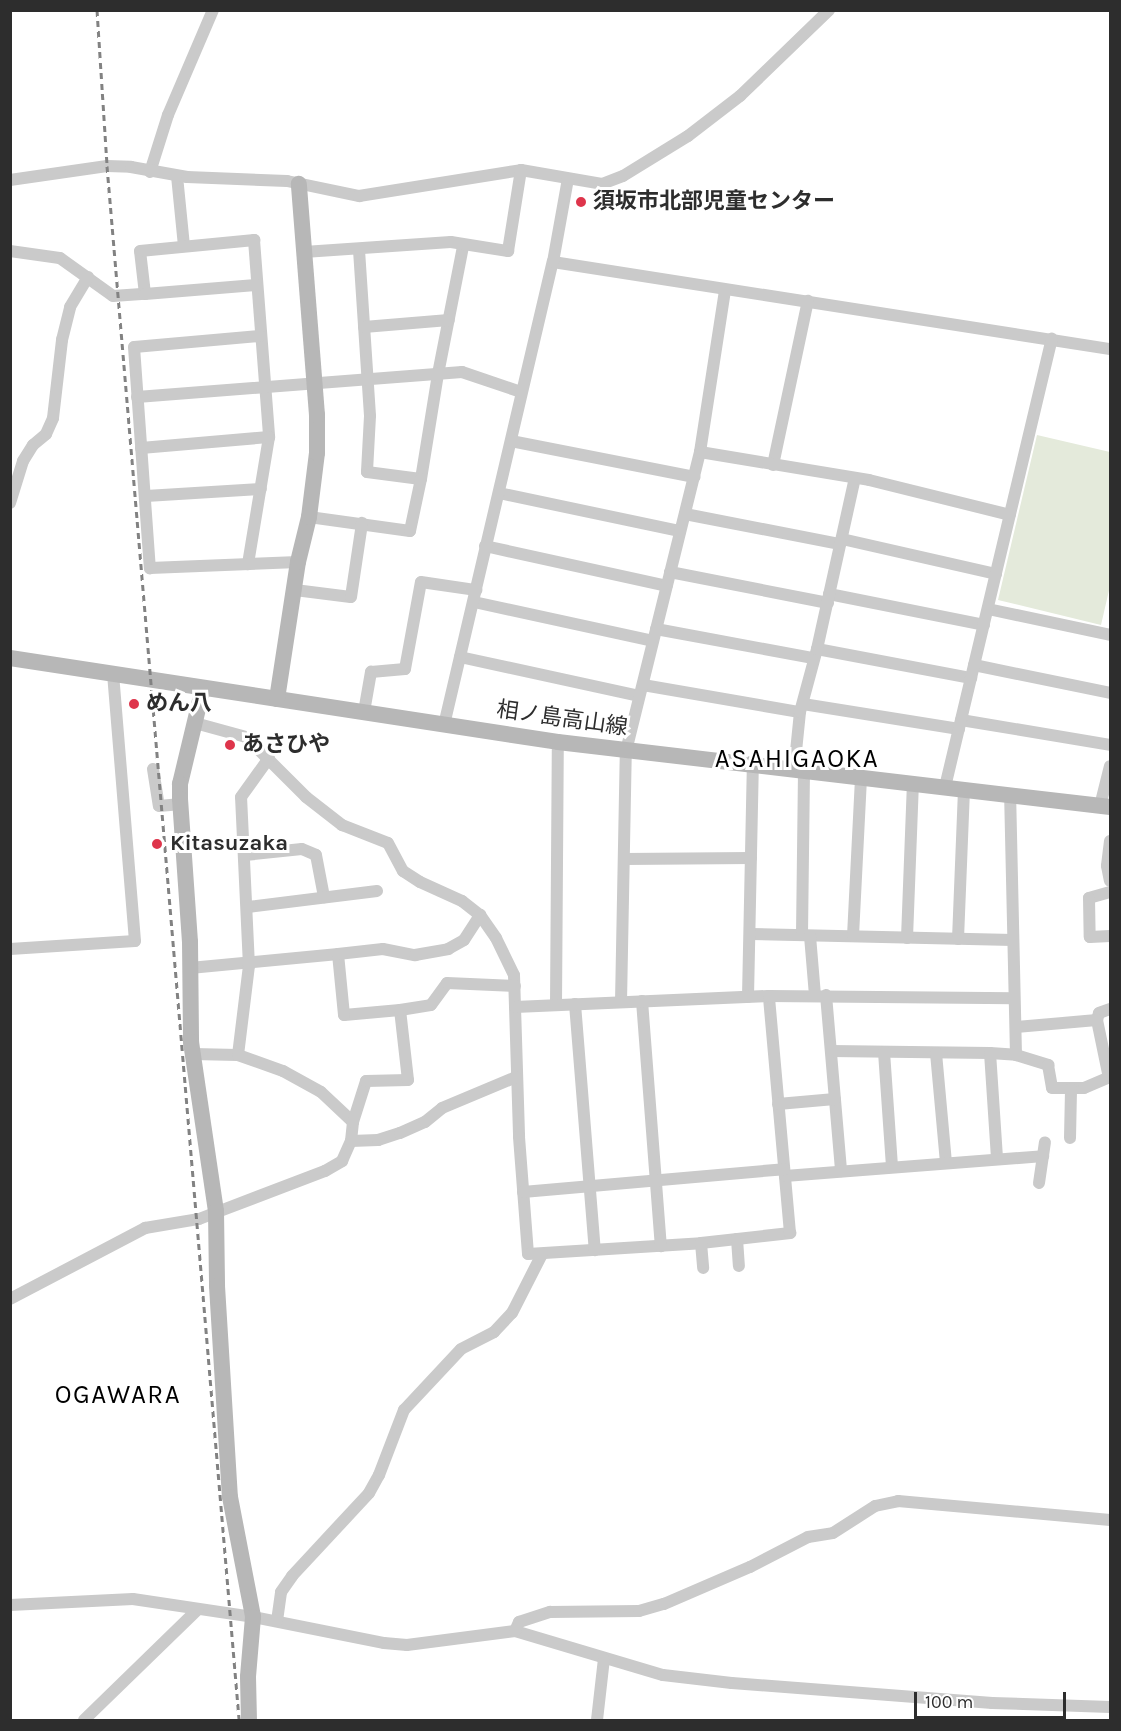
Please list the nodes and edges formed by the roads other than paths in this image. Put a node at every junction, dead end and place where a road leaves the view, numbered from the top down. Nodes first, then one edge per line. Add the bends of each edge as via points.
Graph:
1 (213, 10) edge
2 (829, 10) edge
3 (520, 170) junction
4 (150, 172) junction
5 (177, 176) junction
6 (568, 179) junction
7 (10, 180) edge
8 (299, 184) junction
9 (184, 246) junction
10 (463, 246) junction
11 (359, 249) junction
12 (10, 250) edge
13 (304, 252) junction
14 (553, 262) junction
15 (88, 277) junction
16 (256, 285) junction
17 (725, 291) junction
18 (144, 294) junction
19 (808, 301) junction
20 (448, 320) junction
21 (364, 327) junction
22 (260, 336) junction
23 (1052, 339) junction
24 (1110, 349) edge
25 (438, 374) junction
26 (368, 380) junction
27 (315, 383) junction
28 (265, 387) junction
29 (521, 392) junction
30 (137, 397) junction
31 (269, 437) junction
32 (511, 441) junction
33 (141, 448) junction
34 (700, 452) junction
35 (773, 465) junction
36 (694, 477) junction
37 (855, 478) junction
38 (421, 479) junction
39 (261, 489) junction
40 (498, 493) junction
41 (146, 496) junction
42 (10, 503) edge
43 (685, 514) junction
44 (1010, 514) junction
45 (309, 517) junction
46 (362, 523) junction
47 (680, 531) junction
48 (841, 542) junction
49 (485, 546) junction
50 (298, 562) junction
51 (248, 564) junction
52 (670, 572) junction
53 (996, 574) junction
54 (667, 586) junction
55 (296, 590) junction
56 (475, 596) junction
57 (828, 598) junction
58 (988, 609) junction
59 (984, 625) junction
60 (655, 635) junction
61 (1110, 635) edge
62 (815, 653) junction
63 (460, 657) junction
64 (10, 658) edge
65 (974, 665) junction
66 (113, 674) junction
67 (971, 678) junction
68 (203, 688) junction
69 (641, 691) junction
70 (1110, 693) edge
71 (277, 699) junction
72 (801, 708) junction
73 (364, 712) junction
74 (195, 723) junction
75 (444, 725) junction
76 (960, 725) junction
77 (558, 742) junction
78 (1110, 745) edge
79 (626, 751) junction
80 (269, 758) junction
81 (1110, 766) edge
82 (753, 767) junction
83 (153, 770) dead end
84 (799, 771) junction
85 (861, 778) junction
86 (913, 784) junction
87 (945, 787) junction
88 (964, 790) junction
89 (1010, 796) junction
90 (181, 804) junction
91 (1105, 807) edge
92 (1110, 841) edge
93 (245, 855) junction
94 (751, 858) junction
95 (624, 859) junction
96 (1110, 881) edge
97 (377, 891) dead end
98 (1110, 892) edge
99 (324, 897) junction
100 (248, 907) junction
101 (480, 915) junction
102 (750, 934) junction
103 (806, 936) junction
104 (853, 936) junction
105 (1110, 936) edge
106 (907, 938) junction
107 (958, 939) junction
108 (1013, 940) junction
109 (10, 949) edge
110 (338, 954) junction
111 (248, 962) junction
112 (190, 968) junction
113 (515, 986) junction
114 (821, 995) junction
115 (769, 996) junction
116 (748, 997) junction
117 (1014, 998) junction
118 (642, 1001) junction
119 (621, 1002) junction
120 (575, 1004) junction
121 (556, 1005) junction
122 (515, 1007) junction
123 (1110, 1009) edge
124 (400, 1010) junction
125 (1097, 1020) junction
126 (1016, 1027) junction
127 (831, 1051) junction
128 (884, 1052) junction
129 (936, 1053) junction
130 (990, 1053) junction
131 (193, 1054) junction
132 (238, 1055) junction
133 (1016, 1055) junction
134 (516, 1077) junction
135 (1109, 1077) edge
136 (1071, 1089) junction
137 (835, 1099) junction
138 (778, 1104) junction
139 (353, 1122) junction
140 (1070, 1138) dead end
141 (351, 1142) junction
142 (1044, 1143) dead end
143 (1043, 1156) junction
144 (997, 1158) junction
145 (946, 1163) junction
146 (892, 1167) junction
147 (841, 1172) junction
148 (784, 1173) junction
149 (656, 1181) junction
150 (1039, 1183) dead end
151 (590, 1187) junction
152 (523, 1192) junction
153 (216, 1212) junction
154 (737, 1239) junction
155 (701, 1243) junction
156 (661, 1246) junction
157 (595, 1250) junction
158 (542, 1254) junction
159 (739, 1266) dead end
160 (703, 1268) dead end
161 (10, 1299) edge
162 (1110, 1520) edge
163 (10, 1605) edge
164 (197, 1610) junction
165 (253, 1617) junction
166 (277, 1621) junction
167 (515, 1631) junction
168 (604, 1659) junction
169 (1110, 1707) edge
170 (84, 1720) edge
171 (249, 1720) edge
172 (597, 1720) edge

1 - 4 street via 168,115
2 - 6 street via 740,96 688,136 602,184
3 - 6 street
3 - 8 street via 359,195
3 - 10 street via 508,251
4 - 5 street
4 - 7 street via 131,167 92,167
5 - 8 street
5 - 9 street
6 - 14 street
8 - 13 street
9 - 16 street via 254,240
9 - 18 street via 140,251
10 - 11 street via 451,242
10 - 20 street
11 - 13 street
11 - 21 street
12 - 15 street via 60,258
13 - 27 street
14 - 17 street
14 - 29 street
15 - 18 street via 113,296
15 - 42 street via 70,307 53,418 46,434 23,461
16 - 18 street
16 - 22 street
17 - 19 street
17 - 34 street
19 - 23 street
19 - 35 street
20 - 21 street
20 - 25 street
21 - 26 street
22 - 28 street
22 - 30 street via 134,346
23 - 24 street
23 - 44 street
25 - 26 street
25 - 29 street via 462,372
25 - 38 street
26 - 27 street
26 - 38 street via 367,472
27 - 28 street
27 - 45 street via 316,453
28 - 30 street
28 - 31 street
29 - 32 street
30 - 33 street
31 - 33 street
31 - 39 street
32 - 36 street
32 - 40 street
33 - 41 street
34 - 35 street
34 - 36 street
35 - 37 street
36 - 43 street
37 - 44 street
37 - 48 street
38 - 46 street via 410,531
39 - 41 street
39 - 51 street
40 - 47 street
40 - 49 street
41 - 51 street via 150,568
43 - 47 street
43 - 48 street
44 - 53 street
45 - 46 street
45 - 50 street
46 - 55 street via 351,597
47 - 52 street
48 - 53 street
48 - 57 street
49 - 54 street
49 - 56 street
50 - 51 street
50 - 55 street
52 - 54 street
52 - 57 street
53 - 58 street
54 - 60 street
55 - 71 street
56 - 60 street
56 - 63 street
56 - 73 street via 420,582 405,669 371,672
57 - 59 street
57 - 62 street
58 - 59 street
58 - 61 street
59 - 65 street
60 - 62 street
60 - 69 street
62 - 67 street
62 - 72 street
63 - 69 street
63 - 75 street
64 - 66 street, 相ノ島高山線
65 - 67 street
65 - 70 street
66 - 68 street, 相ノ島高山線
66 - 109 street via 135,941
67 - 76 street
68 - 71 street, 相ノ島高山線
68 - 74 street
69 - 72 street
69 - 79 street
71 - 73 street, 相ノ島高山線
72 - 76 street
72 - 84 street
73 - 75 street, 相ノ島高山線
74 - 80 street via 246,736
74 - 90 street via 180,784
75 - 77 street, 相ノ島高山線
76 - 78 street
76 - 87 street
77 - 79 street, 相ノ島高山線
77 - 121 street
79 - 82 street, 相ノ島高山線
79 - 95 street
80 - 93 street via 241,797
80 - 101 street via 306,797 342,825 388,843 403,871 462,901
81 - 91 street
82 - 84 street, 相ノ島高山線
82 - 94 street
83 - 90 street via 159,806
84 - 85 street, 相ノ島高山線
84 - 103 street
85 - 86 street, 相ノ島高山線
85 - 104 street
86 - 87 street, 相ノ島高山線
86 - 106 street
87 - 88 street, 相ノ島高山線
88 - 89 street, 相ノ島高山線
88 - 107 street
89 - 91 street, 相ノ島高山線
89 - 108 street
90 - 112 street
92 - 96 street
93 - 99 street via 302,849 316,855
93 - 100 street
94 - 95 street
94 - 102 street
95 - 119 street
97 - 99 street
98 - 105 street via 1084,898 1090,938
99 - 100 street
100 - 111 street
101 - 110 street via 464,940 448,949 415,955 383,949
101 - 113 street via 507,958
102 - 103 street
102 - 116 street
103 - 104 street
103 - 114 street
104 - 106 street
106 - 107 street
107 - 108 street
108 - 117 street
110 - 111 street
110 - 124 street via 344,1015
111 - 112 street
111 - 132 street
112 - 131 street
113 - 122 street
113 - 124 street via 447,983 431,1005
114 - 115 street
114 - 117 street
114 - 127 street
115 - 116 street
115 - 138 street
116 - 118 street
117 - 126 street
118 - 119 street
118 - 149 street
119 - 120 street
120 - 121 street
120 - 151 street
121 - 122 street
122 - 134 street
123 - 125 street via 1099,1012
124 - 139 street via 408,1080 366,1081
125 - 126 street
125 - 135 street
126 - 133 street
127 - 128 street
127 - 137 street
128 - 129 street
128 - 146 street
129 - 130 street
129 - 145 street
130 - 133 street
130 - 144 street
131 - 132 street
131 - 153 street
132 - 139 street via 283,1071 321,1092
133 - 136 street via 1048,1065 1052,1089
134 - 141 street via 442,1108 425,1122 400,1133
134 - 152 street
135 - 136 street via 1098,1084
136 - 140 street
137 - 138 street
137 - 147 street
138 - 148 street
139 - 141 street
141 - 153 street via 342,1161 325,1171
142 - 143 street
143 - 144 street
143 - 150 street
144 - 145 street
145 - 146 street
146 - 147 street
147 - 148 street
148 - 149 street
148 - 154 street via 790,1233
149 - 151 street
149 - 156 street
151 - 152 street
151 - 157 street
152 - 158 street via 528,1254
153 - 161 street via 199,1219 145,1228
153 - 165 street via 230,1497
154 - 155 street
154 - 159 street
155 - 156 street
155 - 160 street
156 - 157 street
157 - 158 street
158 - 166 street via 512,1312 494,1332 461,1349 404,1410 369,1493 292,1576 281,1592
162 - 167 street via 898,1501 875,1506 833,1533 808,1537 664,1604 639,1611 550,1612 519,1622
163 - 164 street via 133,1599
164 - 165 street
164 - 170 street
165 - 166 street
165 - 171 street
166 - 167 street via 407,1645
167 - 168 street
168 - 169 street via 663,1675 732,1683 992,1703
168 - 172 street

